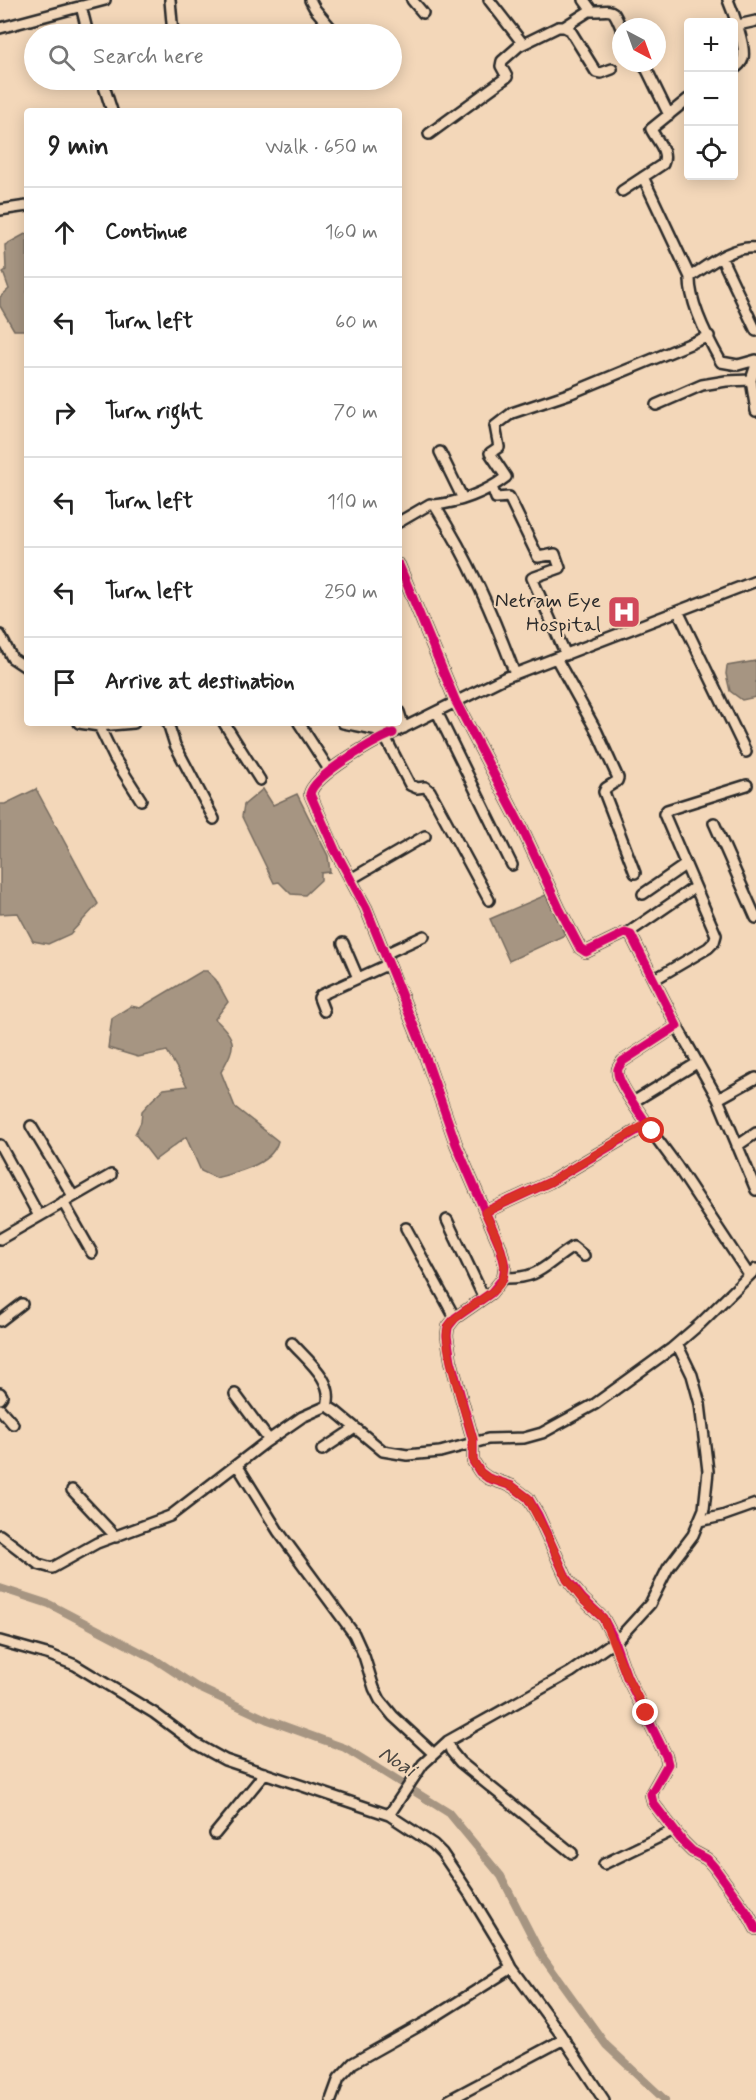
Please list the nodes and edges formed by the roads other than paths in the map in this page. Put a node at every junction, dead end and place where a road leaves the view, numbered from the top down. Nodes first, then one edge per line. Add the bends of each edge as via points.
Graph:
1 (105, 0) edge
2 (170, 0) edge
3 (310, 0) edge
4 (412, 0) edge
5 (489, 0) edge
6 (584, 0) edge
7 (728, 0) edge
8 (81, 6) junction
9 (592, 11) junction
10 (423, 13) dead end
11 (616, 18) edge
12 (735, 18) edge
13 (756, 21) edge
14 (86, 24) edge
15 (173, 24) edge
16 (328, 24) edge
17 (738, 25) joint
18 (564, 27) junction
19 (0, 28) edge
20 (519, 46) junction
21 (738, 65) edge
22 (612, 69) dead end
23 (648, 72) edge
24 (105, 90) edge
25 (684, 102) edge
26 (111, 108) edge
27 (669, 115) junction
28 (429, 134) dead end
29 (643, 177) junction
30 (622, 191) dead end
31 (24, 206) edge
32 (0, 210) edge
33 (756, 248) edge
34 (722, 257) junction
35 (690, 277) junction
36 (756, 331) edge
37 (709, 336) junction
38 (756, 360) edge
39 (756, 365) edge
40 (751, 380) junction
41 (656, 405) dead end
42 (756, 411) edge
43 (441, 452) dead end
44 (492, 487) junction
45 (463, 499) junction
46 (434, 505) junction
47 (402, 520) edge
48 (402, 572) edge
49 (756, 581) edge
50 (678, 610) junction
51 (0, 635) edge
52 (566, 655) junction
53 (12, 658) junction
54 (556, 658) junction
55 (0, 660) edge
56 (24, 666) edge
57 (515, 674) junction
58 (456, 702) junction
59 (437, 712) junction
60 (402, 722) edge
61 (99, 726) edge
62 (169, 726) edge
63 (226, 726) edge
64 (301, 726) edge
65 (354, 726) edge
66 (404, 728) junction
67 (389, 735) junction
68 (746, 752) dead end
69 (330, 771) junction
70 (260, 780) dead end
71 (747, 785) dead end
72 (141, 800) dead end
73 (214, 819) dead end
74 (714, 823) dead end
75 (425, 836) dead end
76 (685, 864) junction
77 (512, 865) dead end
78 (634, 873) dead end
79 (351, 879) junction
80 (695, 887) junction
81 (643, 894) dead end
82 (489, 900) dead end
83 (756, 918) edge
84 (628, 933) junction
85 (424, 936) dead end
86 (343, 943) dead end
87 (385, 954) junction
88 (389, 964) junction
89 (358, 978) junction
90 (654, 979) junction
91 (324, 1011) dead end
92 (677, 1026) junction
93 (698, 1063) junction
94 (756, 1078) edge
95 (718, 1099) junction
96 (633, 1102) junction
97 (646, 1124) junction
98 (31, 1126) dead end
99 (756, 1133) edge
100 (0, 1145) edge
101 (737, 1146) junction
102 (111, 1175) dead end
103 (756, 1189) edge
104 (73, 1196) junction
105 (63, 1202) junction
106 (485, 1212) junction
107 (39, 1216) junction
108 (447, 1220) dead end
109 (406, 1228) dead end
110 (0, 1239) edge
111 (92, 1253) dead end
112 (584, 1256) dead end
113 (752, 1272) edge
114 (503, 1278) junction
115 (484, 1298) junction
116 (22, 1304) dead end
117 (2, 1315) edge
118 (455, 1318) junction
119 (292, 1343) dead end
120 (677, 1344) junction
121 (0, 1393) edge
122 (235, 1394) dead end
123 (0, 1399) edge
124 (327, 1406) junction
125 (0, 1409) edge
126 (13, 1424) dead end
127 (355, 1428) junction
128 (268, 1440) junction
129 (472, 1444) junction
130 (322, 1450) dead end
131 (237, 1465) junction
132 (72, 1490) dead end
133 (756, 1504) edge
134 (699, 1521) junction
135 (0, 1535) edge
136 (116, 1537) junction
137 (0, 1641) edge
138 (614, 1641) junction
139 (448, 1741) junction
140 (434, 1754) junction
141 (265, 1773) junction
142 (389, 1815) junction
143 (674, 1830) junction
144 (214, 1834) dead end
145 (572, 1853) dead end
146 (604, 1864) dead end
147 (756, 1929) edge
148 (512, 1968) junction
149 (564, 2039) junction
150 (331, 2100) edge
151 (449, 2100) edge
152 (604, 2100) edge

1 - 8 street
2 - 15 street
3 - 16 street
4 - 10 street
5 - 20 street via 520,40
6 - 9 street
7 - 12 street
8 - 14 street
8 - 19 street
9 - 11 street via 609,10
9 - 18 street
13 - 17 street
17 - 21 street via 744,55
18 - 20 street
18 - 22 street via 570,30 596,72
20 - 28 street via 502,61 505,80
23 - 27 street
24 - 26 street
25 - 27 street
27 - 29 street via 651,129 666,158
29 - 30 street
29 - 35 street
31 - 32 street
33 - 34 street via 747,247
34 - 35 street
34 - 36 street
35 - 37 street via 690,290
37 - 38 street via 721,362 738,365
37 - 44 street via 512,413 495,426 499,447 490,453 506,477
39 - 40 street
40 - 41 street via 702,386
40 - 42 street
43 - 45 street
44 - 45 street
44 - 52 street via 496,498 509,497 538,558 555,554 560,568 532,578
45 - 46 street
46 - 47 street
46 - 57 street via 485,596
48 - 58 street
49 - 50 street
50 - 52 street
50 - 68 street
51 - 53 street
52 - 54 street
53 - 55 street
53 - 56 street
54 - 57 street
54 - 78 street via 618,778 604,792
57 - 58 street
58 - 59 street
58 - 84 street via 580,948 586,952
59 - 66 street
59 - 77 street
60 - 66 street
61 - 72 street
62 - 73 street via 184,765
63 - 70 street
64 - 69 street
65 - 67 street
66 - 67 street
67 - 69 street
67 - 82 street via 410,785 430,791
69 - 79 street via 317,781 310,794
71 - 76 street via 667,810 665,818
74 - 83 street
75 - 79 street
76 - 80 street
76 - 81 street
79 - 87 street
80 - 84 street
80 - 90 street via 714,928 714,942
84 - 90 street
85 - 87 street
86 - 89 street
87 - 88 street
88 - 89 street
88 - 106 street
89 - 91 street via 321,995
90 - 92 street
92 - 93 street
92 - 96 street via 623,1061 618,1069
93 - 95 street
93 - 96 street
94 - 95 street
95 - 101 street
96 - 97 street
97 - 106 street via 550,1182
97 - 113 street
98 - 104 street
99 - 101 street
100 - 107 street
101 - 103 street
102 - 104 street
104 - 105 street
105 - 107 street
105 - 111 street
106 - 114 street via 500,1246 505,1266
107 - 110 street
108 - 115 street
109 - 118 street
112 - 114 street via 573,1247 533,1275
113 - 120 street
114 - 115 street
115 - 118 street
116 - 117 street
118 - 129 street via 447,1336
119 - 124 street via 327,1384
120 - 129 street via 595,1404 542,1433
120 - 134 street via 700,1404 708,1471
121 - 123 street
122 - 128 street
124 - 127 street
124 - 128 street
125 - 126 street
127 - 129 street via 383,1451 407,1455
127 - 130 street
128 - 131 street
129 - 138 street via 473,1461 480,1472 528,1498 567,1580 603,1618
131 - 136 street via 170,1516
131 - 140 street via 278,1531 354,1634 380,1700
132 - 136 street
133 - 134 street
134 - 138 street via 650,1604
135 - 136 street via 38,1564 52,1568
137 - 141 street via 75,1665 196,1744 225,1760
138 - 139 street via 571,1672
138 - 143 street via 666,1756 668,1764 651,1794 653,1803
139 - 140 street
139 - 145 street via 460,1762
140 - 142 street
141 - 142 street
141 - 144 street
142 - 148 street via 442,1853
143 - 146 street
143 - 147 street via 692,1851 714,1867
148 - 149 street
148 - 150 street via 353,2062 339,2078
149 - 151 street
149 - 152 street

